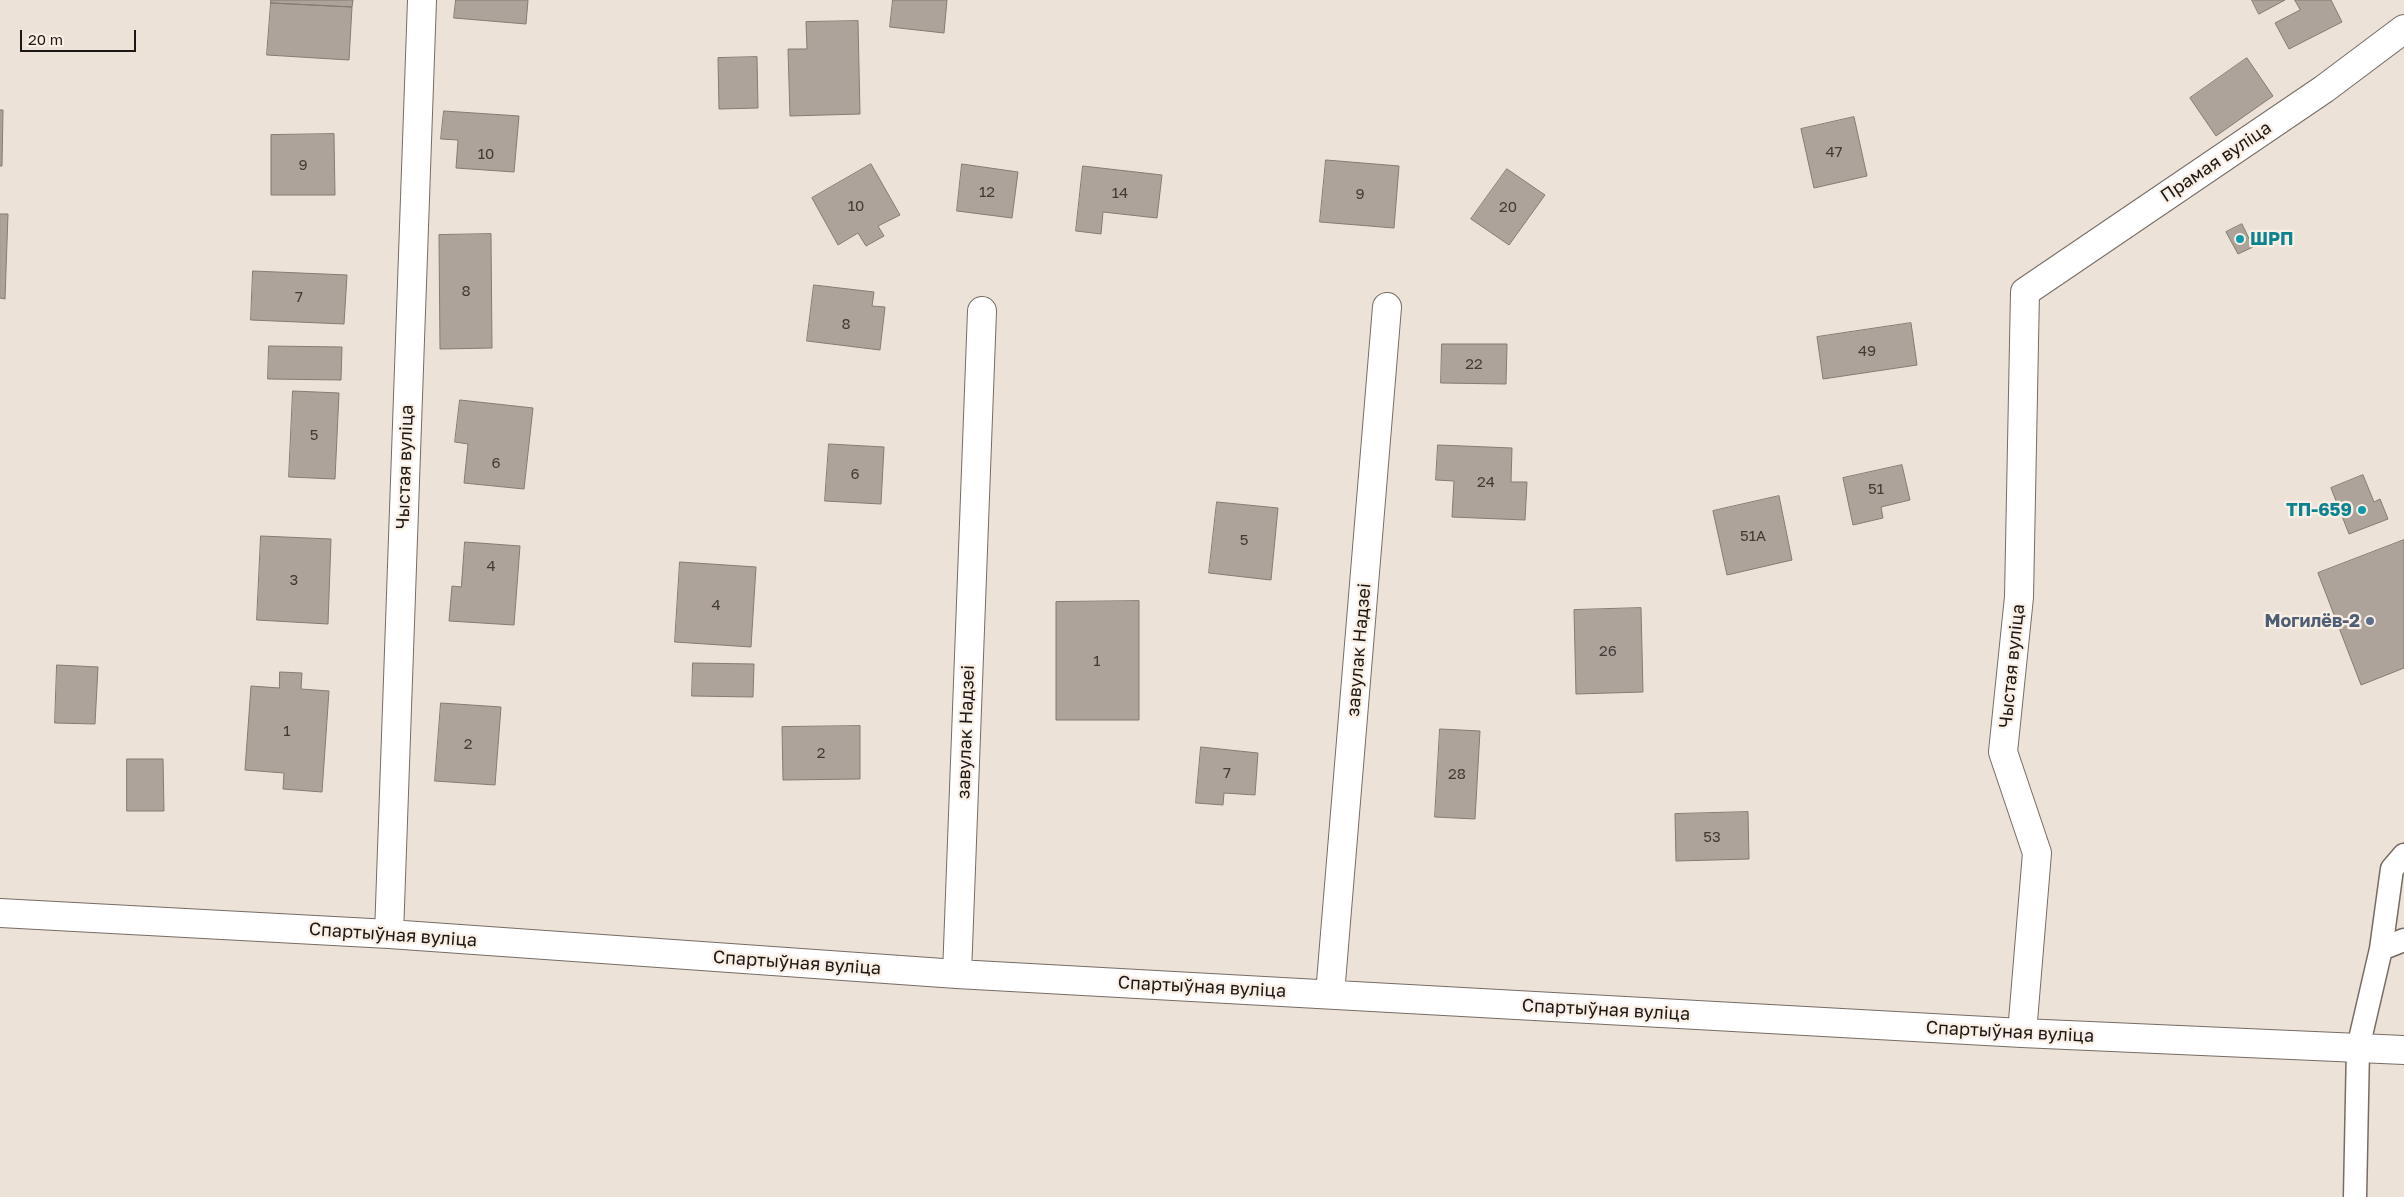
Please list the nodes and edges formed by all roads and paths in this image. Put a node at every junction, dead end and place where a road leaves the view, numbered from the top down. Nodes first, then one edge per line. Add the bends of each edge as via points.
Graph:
1 (422, 0) edge
2 (2404, 30) edge
3 (2025, 292) joint
4 (1387, 307) dead end
5 (982, 311) dead end
6 (2404, 855) edge
7 (0, 913) edge
8 (389, 934) junction
9 (2404, 940) edge
10 (2381, 949) junction
11 (957, 974) junction
12 (1330, 994) junction
13 (2022, 1033) junction
14 (2358, 1048) junction
15 (2404, 1050) edge
16 (2354, 1197) edge

1 - 8 street, Чыстая вуліца
2 - 3 street, Прамая вуліца via 2324,89
3 - 13 street, Чыстая вуліца via 2020,597 2002,752 2037,853
4 - 12 street, завулак Надзеі
5 - 11 street, завулак Надзеі
6 - 10 lane via 2392,869
7 - 8 street, Спартыўная вуліца
8 - 11 street, Спартыўная вуліца
9 - 10 lane
10 - 14 lane
11 - 12 street, Спартыўная вуліца
12 - 13 street, Спартыўная вуліца
13 - 14 street, Спартыўная вуліца
14 - 15 street, Спартыўная вуліца
14 - 16 lane

